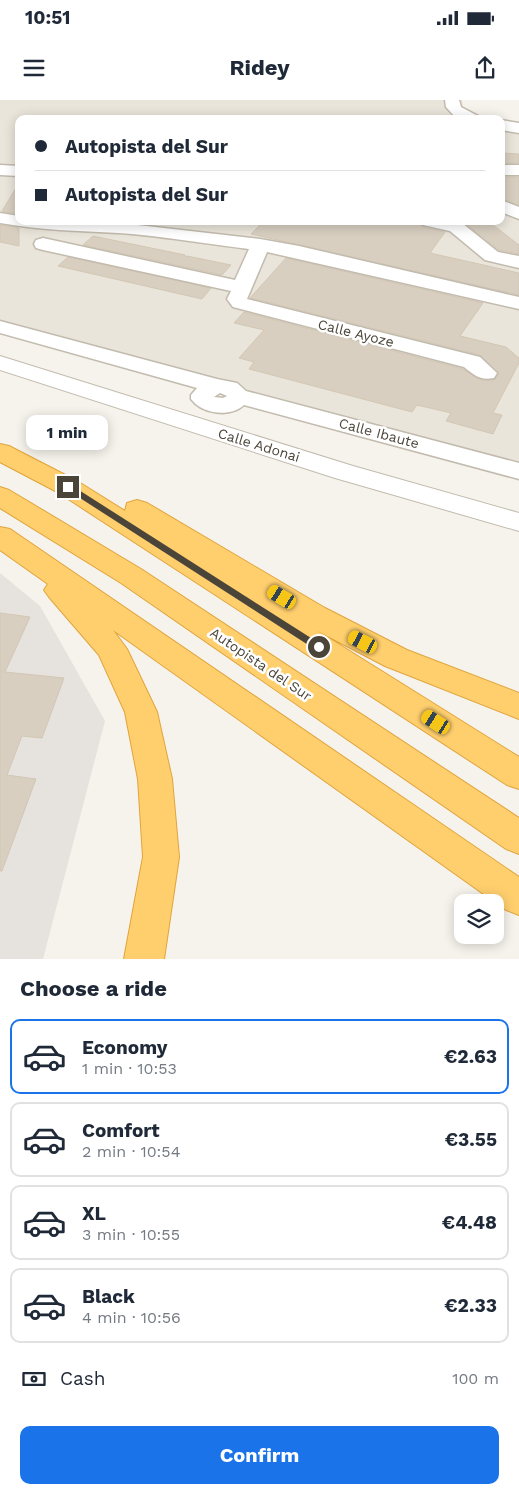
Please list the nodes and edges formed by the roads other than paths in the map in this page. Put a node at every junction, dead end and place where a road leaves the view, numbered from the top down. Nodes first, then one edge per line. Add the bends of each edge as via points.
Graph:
1 (452, 100) edge
2 (464, 115) edge
3 (505, 126) edge
4 (519, 128) edge
5 (0, 170) edge
6 (505, 170) edge
7 (519, 170) edge
8 (15, 171) edge
9 (505, 207) edge
10 (519, 214) edge
11 (0, 218) edge
12 (15, 220) edge
13 (57, 225) edge
14 (447, 225) edge
15 (43, 244) dead end
16 (260, 245) junction
17 (519, 262) edge
18 (241, 287) junction
19 (519, 303) edge
20 (0, 327) edge
21 (0, 342) edge
22 (0, 363) edge
23 (486, 373) dead end
24 (209, 392) junction
25 (0, 452) edge
26 (519, 470) edge
27 (68, 487) junction
28 (0, 496) edge
29 (519, 522) edge
30 (0, 536) edge
31 (0, 542) edge
32 (519, 706) edge
33 (519, 776) edge
34 (519, 838) edge
35 (519, 898) edge
36 (144, 959) edge

1 - 2 street via 457,112
3 - 4 street
5 - 8 street
6 - 7 street
9 - 10 street
11 - 12 street
13 - 16 street via 120,228
14 - 17 street via 456,227 492,256
15 - 18 street
16 - 18 street
16 - 19 street
18 - 23 street, Calle Ayoze via 237,299 248,306 472,362
20 - 24 street
21 - 24 street
22 - 29 street, Calle Adonai via 344,472
24 - 26 street, Calle Ibaute via 204,402 209,405 220,407 234,402 238,396
25 - 27 highway
27 - 32 highway via 136,509 314,616 396,658
27 - 33 highway
28 - 34 highway, Autopista del Sur via 131,576
30 - 35 highway
31 - 36 highway via 58,589 112,649 140,712 155,779 161,857

